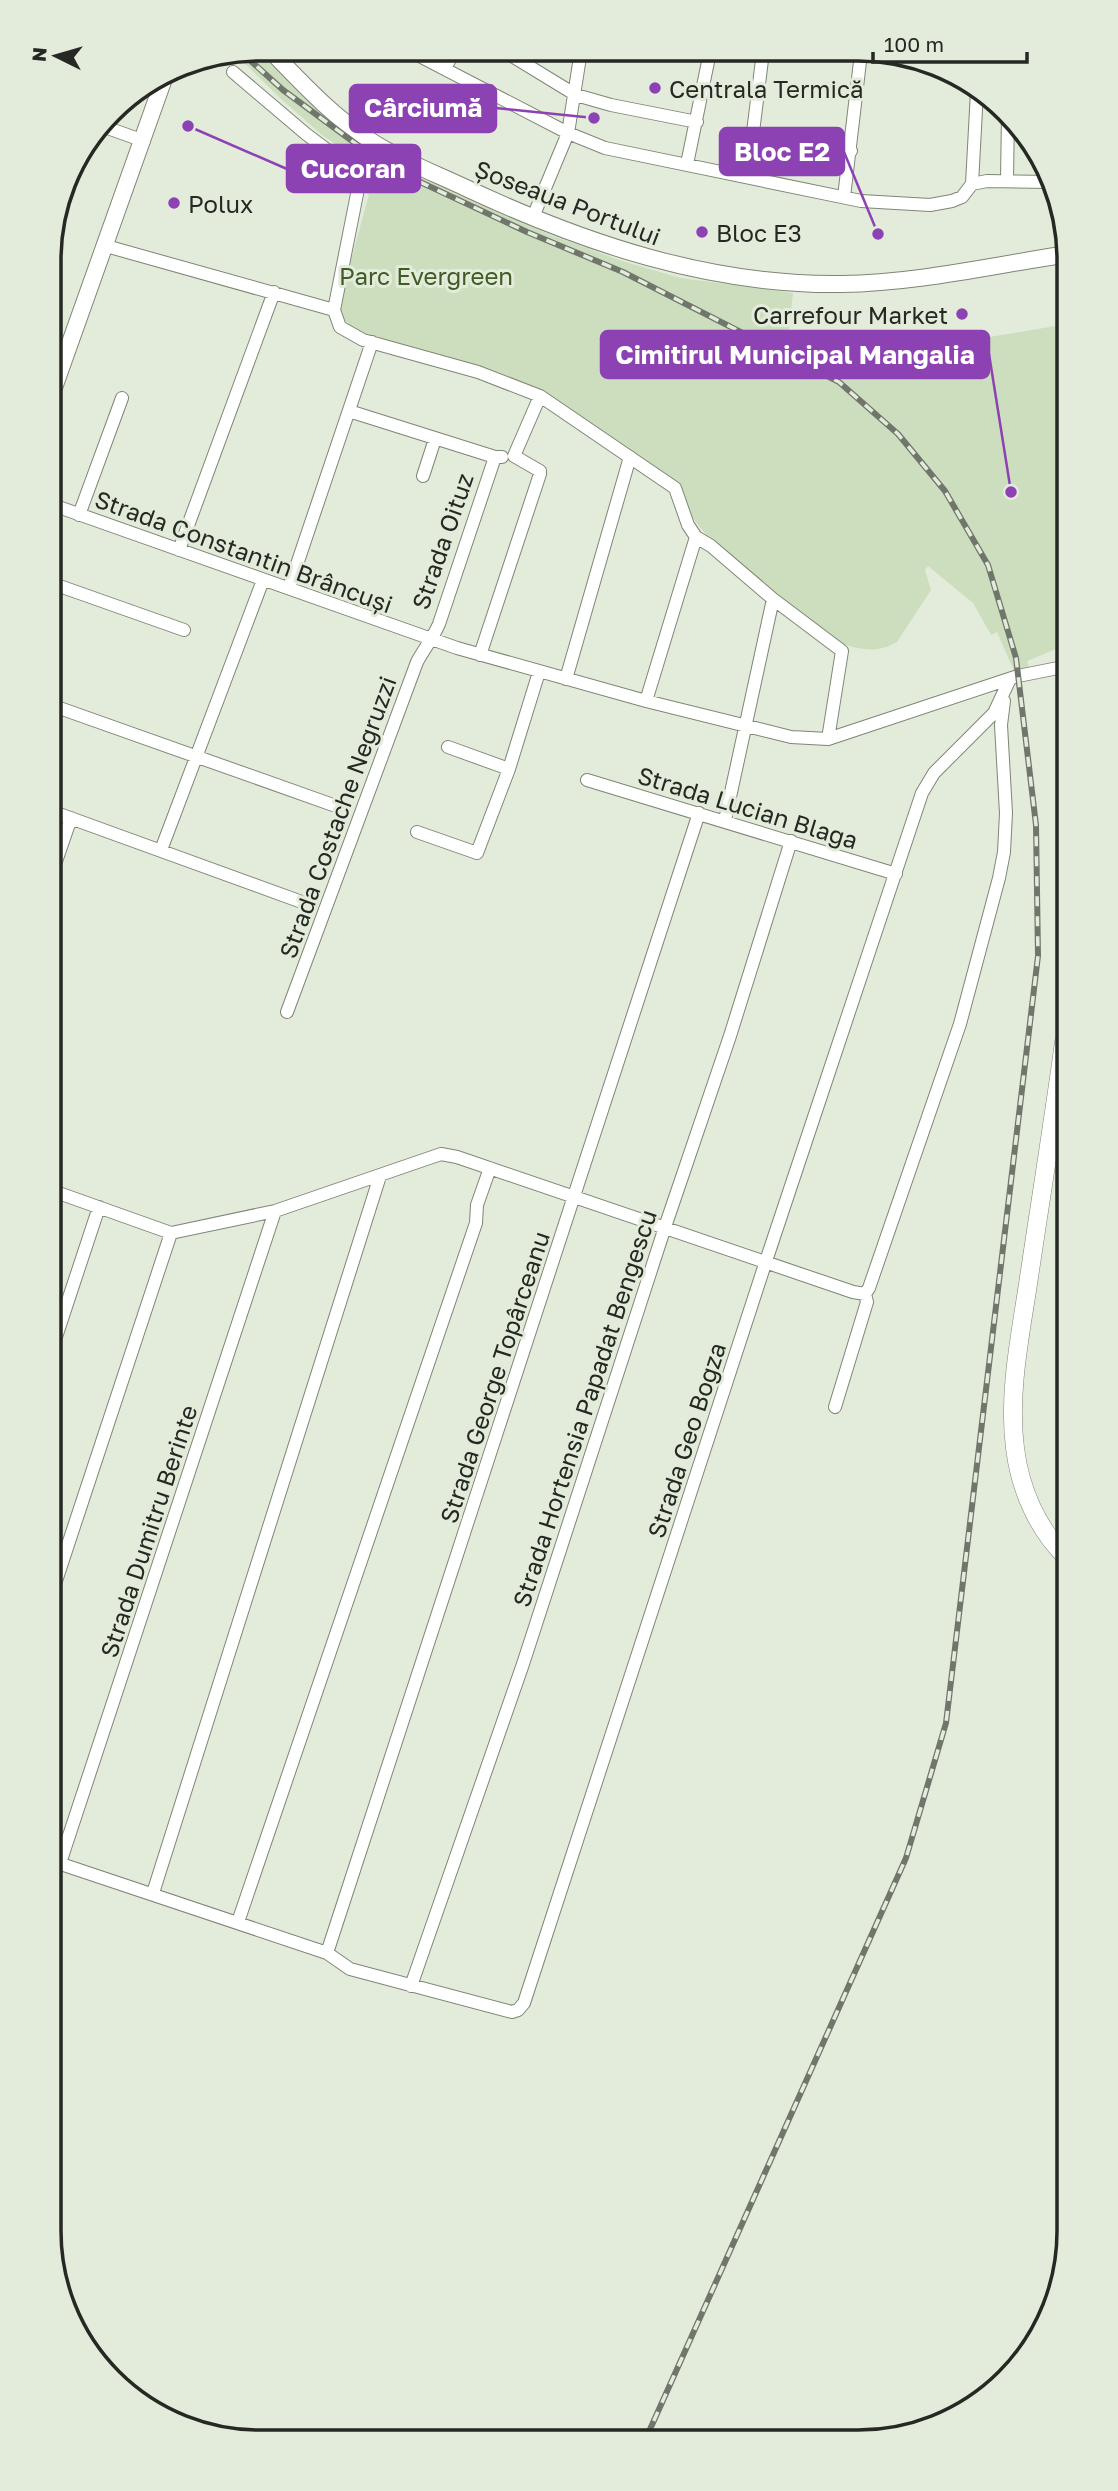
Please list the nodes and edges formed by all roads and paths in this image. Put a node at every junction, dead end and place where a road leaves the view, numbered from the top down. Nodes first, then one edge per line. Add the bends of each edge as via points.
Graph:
1 (281, 61) edge
2 (431, 61) edge
3 (449, 61) edge
4 (521, 61) edge
5 (580, 61) edge
6 (708, 61) edge
7 (761, 61) edge
8 (860, 61) edge
9 (445, 68) junction
10 (233, 72) dead end
11 (161, 89) edge
12 (576, 94) junction
13 (976, 100) edge
14 (697, 122) junction
15 (111, 129) edge
16 (1008, 130) edge
17 (568, 133) junction
18 (144, 141) junction
19 (851, 151) junction
20 (687, 164) junction
21 (1007, 180) junction
22 (1041, 182) edge
23 (972, 184) junction
24 (845, 197) junction
25 (533, 217) junction
26 (106, 246) junction
27 (1057, 256) edge
28 (274, 292) junction
29 (334, 310) junction
30 (372, 342) junction
31 (62, 366) edge
32 (540, 397) junction
33 (122, 398) dead end
34 (349, 411) junction
35 (435, 439) junction
36 (514, 456) junction
37 (495, 457) junction
38 (630, 457) junction
39 (423, 476) dead end
40 (62, 508) edge
41 (79, 514) junction
42 (696, 537) junction
43 (179, 550) junction
44 (263, 580) junction
45 (62, 587) edge
46 (289, 588) junction
47 (774, 599) junction
48 (184, 630) dead end
49 (432, 640) junction
50 (480, 654) junction
51 (1057, 668) edge
52 (540, 672) junction
53 (566, 679) junction
54 (1007, 687) junction
55 (646, 701) junction
56 (62, 709) edge
57 (747, 725) junction
58 (828, 739) junction
59 (448, 747) dead end
60 (197, 758) junction
61 (509, 769) junction
62 (587, 780) dead end
63 (332, 805) dead end
64 (699, 813) junction
65 (62, 815) edge
66 (71, 818) junction
67 (725, 820) junction
68 (417, 832) dead end
69 (791, 841) junction
70 (62, 845) edge
71 (161, 850) junction
72 (896, 874) junction
73 (299, 901) dead end
74 (288, 1012) dead end
75 (1057, 1097) edge
76 (490, 1168) junction
77 (380, 1176) junction
78 (62, 1194) edge
79 (575, 1197) junction
80 (99, 1207) junction
81 (275, 1211) junction
82 (665, 1227) junction
83 (172, 1233) junction
84 (766, 1261) junction
85 (865, 1294) junction
86 (61, 1320) edge
87 (835, 1407) dead end
88 (1056, 1546) edge
89 (61, 1565) edge
90 (61, 1849) edge
91 (61, 1863) edge
92 (153, 1893) junction
93 (237, 1922) junction
94 (327, 1953) junction
95 (411, 1986) junction

1 - 25 main road, Șoseaua Portului via 369,140
2 - 9 street
3 - 9 street
4 - 12 street
5 - 12 street
6 - 14 street
7 - 19 street via 755,139
8 - 19 street
9 - 17 street
10 - 29 street via 355,175 358,189
11 - 18 main road
12 - 14 street
12 - 17 street
13 - 23 street
14 - 20 street
15 - 18 street
16 - 21 street
17 - 20 street via 605,148
17 - 25 street
18 - 26 main road
19 - 24 street
20 - 24 street
21 - 22 street
21 - 23 street
23 - 24 street via 962,197 930,205
25 - 27 main road, Șoseaua Portului via 676,265 800,283 887,281
26 - 28 street
26 - 31 main road
28 - 29 street
28 - 43 street
29 - 30 street via 340,327
30 - 32 street via 478,372
30 - 34 street
32 - 36 street
32 - 38 street
33 - 41 street
34 - 35 street
34 - 46 street
35 - 37 street
35 - 39 street
36 - 37 street
36 - 50 street via 540,474
37 - 49 street, Strada Oituz
38 - 42 street via 675,488
38 - 53 street
40 - 41 street, Strada Constantin Brâncuși
41 - 43 street, Strada Constantin Brâncuși
42 - 47 street
42 - 55 street
43 - 44 street, Strada Constantin Brâncuși
44 - 46 street, Strada Constantin Brâncuși
44 - 60 street
45 - 48 street
46 - 49 street, Strada Constantin Brâncuși
47 - 57 street
47 - 58 street via 842,651
49 - 50 street, Strada Constantin Brâncuși
49 - 74 street, Strada Costache Negruzzi via 417,662
50 - 52 street, Strada Constantin Brâncuși
51 - 54 street via 1018,676
52 - 53 street, Strada Constantin Brâncuși
52 - 61 street
53 - 55 street, Strada Constantin Brâncuși
54 - 58 street
54 - 72 street, Strada Geo Bogza via 994,713 933,773
54 - 85 street via 1001,725 1006,813 999,878 960,1024
55 - 57 street, Strada Constantin Brâncuși
56 - 60 street
57 - 58 street, Strada Constantin Brâncuși via 791,737
57 - 67 street
59 - 61 street
60 - 63 street
60 - 71 street
61 - 68 street via 477,853
62 - 64 street, Strada Lucian Blaga
64 - 67 street, Strada Lucian Blaga
64 - 79 street, Strada George Topârceanu
65 - 66 street
66 - 70 street
66 - 71 street
67 - 69 street, Strada Lucian Blaga
69 - 72 street, Strada Lucian Blaga
69 - 82 street, Strada Hortensia Papadat Bengescu
71 - 73 street
72 - 84 street, Strada Geo Bogza
75 - 88 highway via 1020,1338 1013,1417 1021,1480 1034,1512
76 - 77 street via 442,1154
76 - 79 street
76 - 93 street via 476,1223
77 - 81 street
77 - 92 street
78 - 80 street
79 - 82 street
79 - 94 street, Strada George Topârceanu
80 - 83 street
80 - 86 street
81 - 83 street
81 - 90 street, Strada Dumitru Berinte
82 - 84 street
82 - 95 street, Strada Hortensia Papadat Bengescu via 523,1664
83 - 89 street
84 - 85 street
84 - 95 street, Strada Geo Bogza via 524,2003 512,2012
85 - 87 street via 867,1302
91 - 92 street
92 - 93 street
93 - 94 street
94 - 95 street via 350,1969

